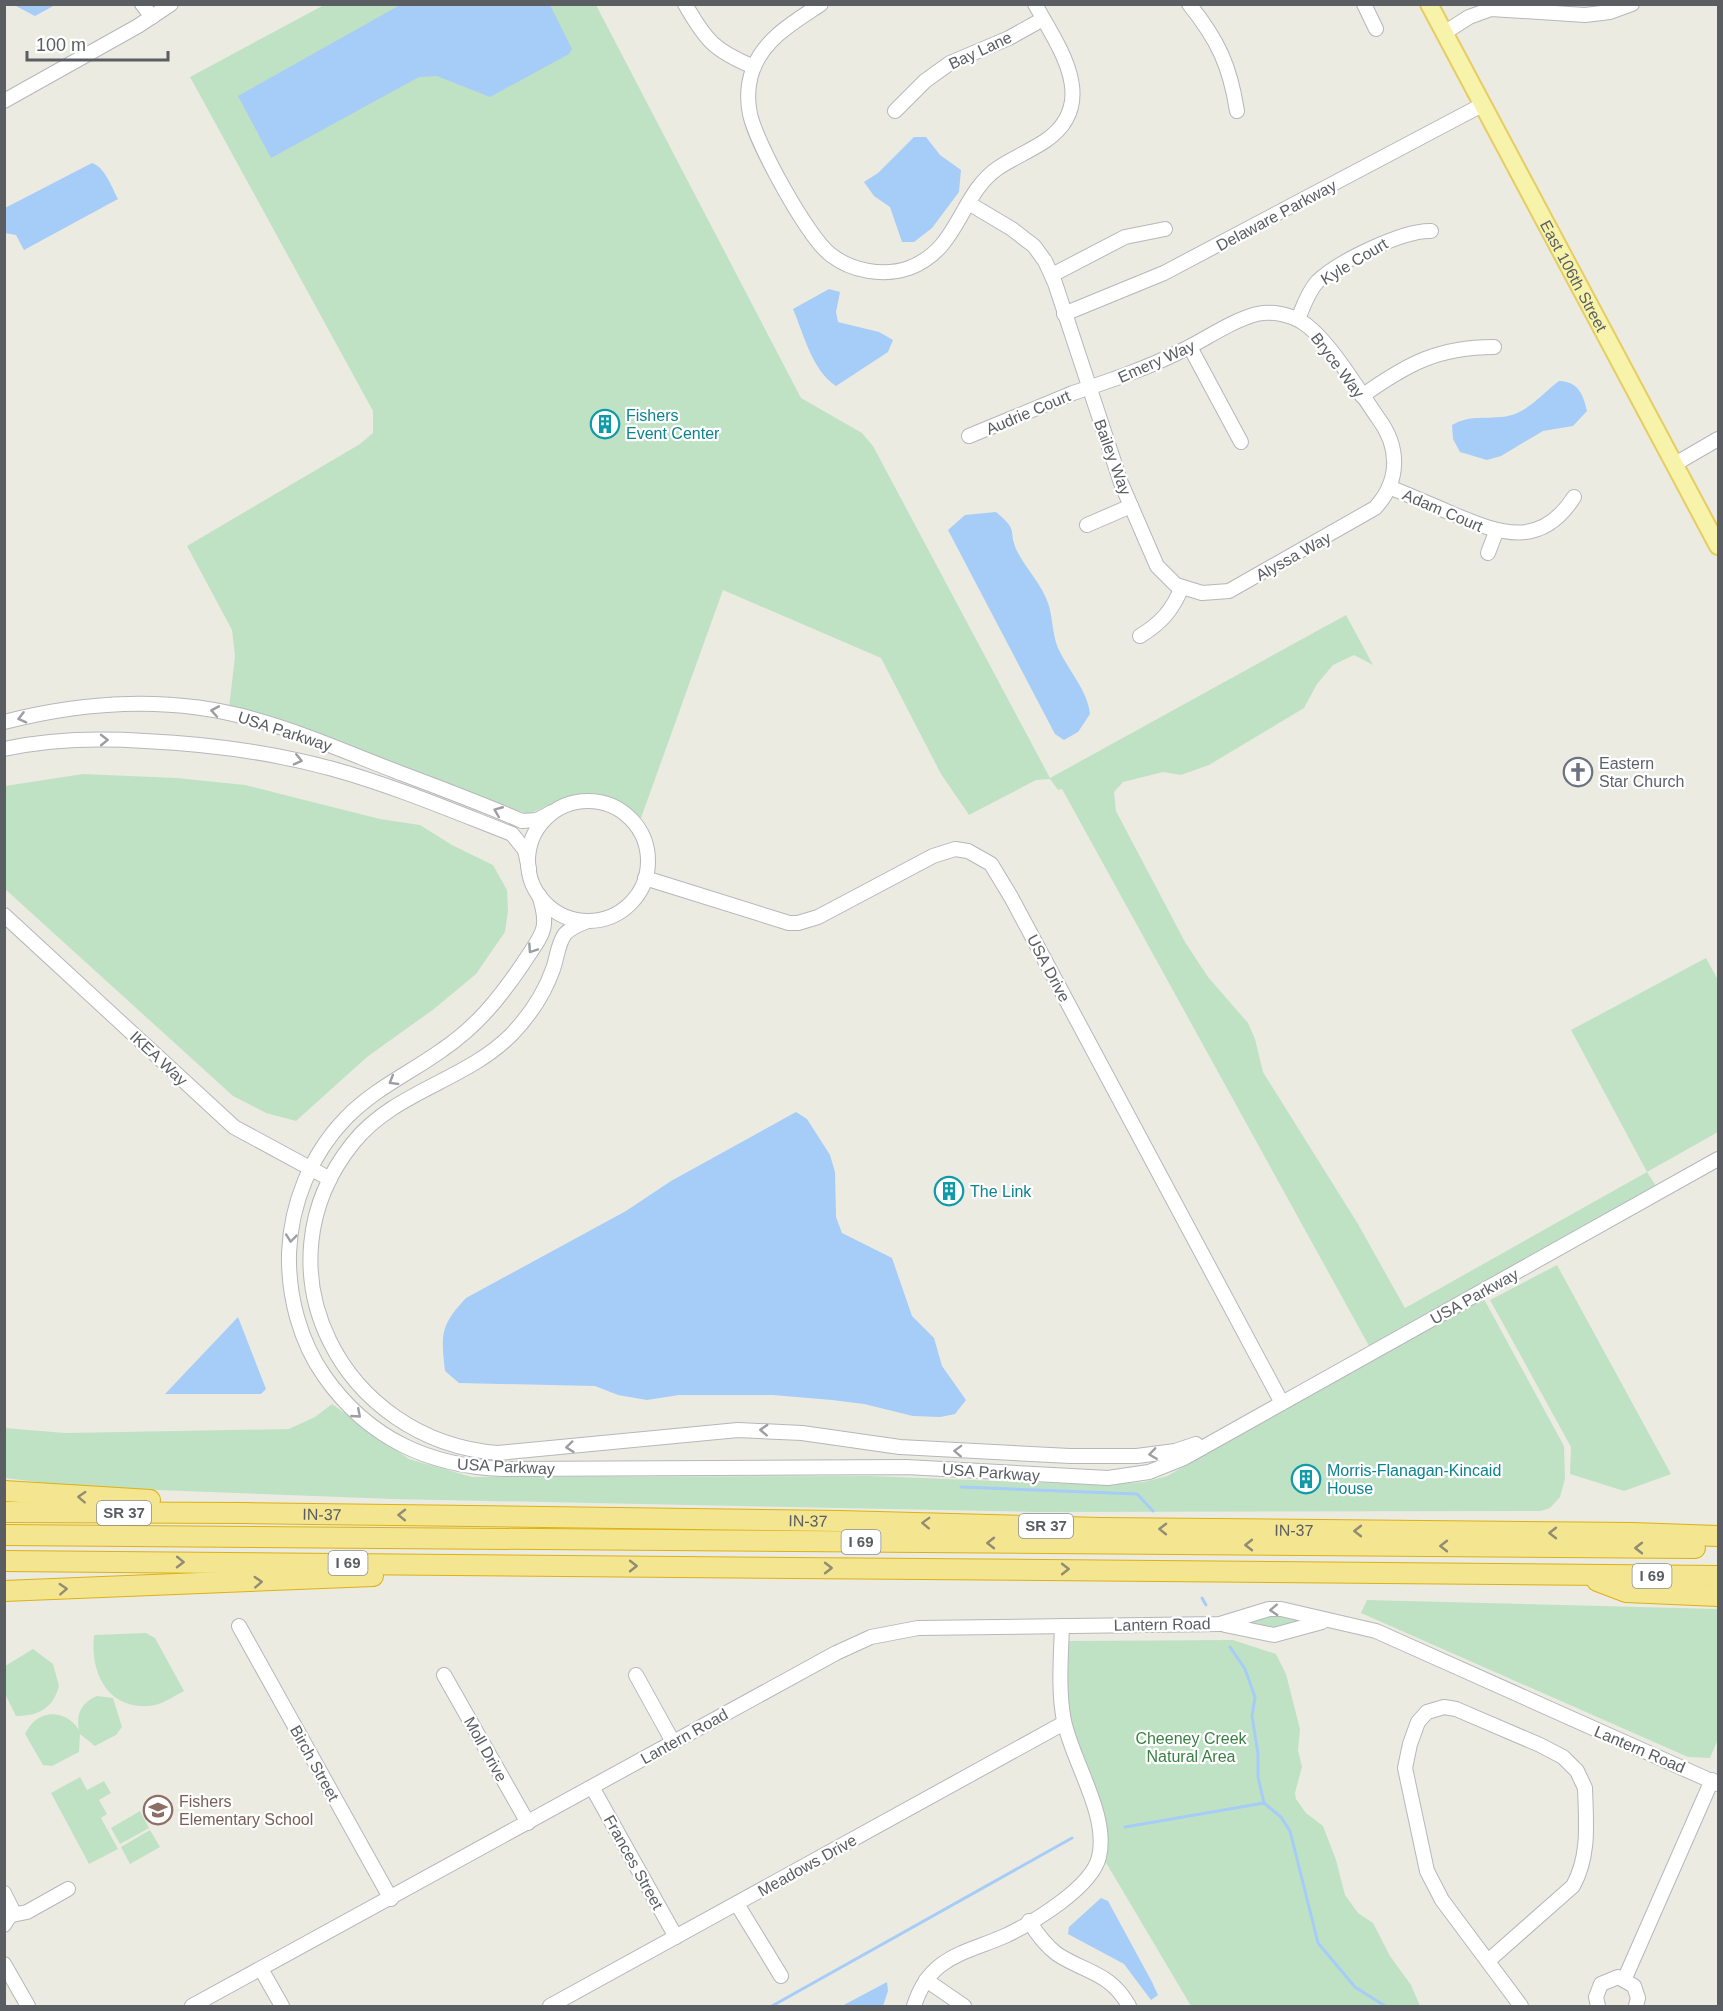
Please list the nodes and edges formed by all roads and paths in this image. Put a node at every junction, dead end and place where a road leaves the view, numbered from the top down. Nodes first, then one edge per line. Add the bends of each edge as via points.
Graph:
1 (142, 4) edge
2 (171, 4) edge
3 (686, 4) edge
4 (821, 4) edge
5 (1035, 4) edge
6 (1189, 4) edge
7 (1364, 4) edge
8 (1429, 4) edge
9 (1632, 4) edge
10 (152, 18) junction
11 (1043, 19) junction
12 (1376, 29) dead end
13 (1444, 33) junction
14 (754, 67) junction
15 (4, 100) edge
16 (1482, 105) junction
17 (895, 111) dead end
18 (1237, 111) dead end
19 (970, 204) junction
20 (1165, 229) dead end
21 (1431, 231) dead end
22 (1052, 275) junction
23 (1064, 314) junction
24 (1298, 320) junction
25 (1223, 329) joint
26 (1190, 347) junction
27 (1494, 347) dead end
28 (1088, 388) junction
29 (1362, 396) junction
30 (969, 436) dead end
31 (1719, 439) edge
32 (1241, 442) dead end
33 (1675, 464) junction
34 (1389, 487) junction
35 (1574, 497) dead end
36 (1131, 506) junction
37 (1087, 525) dead end
38 (1496, 532) junction
39 (1719, 546) edge
40 (1488, 554) dead end
41 (1182, 588) junction
42 (1140, 636) dead end
43 (4, 722) edge
44 (4, 749) edge
45 (552, 812) junction
46 (529, 869) junction
47 (645, 878) junction
48 (539, 895) junction
49 (4, 915) edge
50 (588, 921) junction
51 (1719, 1159) edge
52 (311, 1168) junction
53 (330, 1179) junction
54 (1282, 1404) junction
55 (1229, 1433) junction
56 (4, 1491) edge
57 (4, 1512) edge
58 (244, 1513) junction
59 (1719, 1526) edge
60 (1632, 1533) junction
61 (4, 1535) edge
62 (1719, 1536) edge
63 (1719, 1549) edge
64 (4, 1561) edge
65 (121, 1561) junction
66 (574, 1566) junction
67 (4, 1573) edge
68 (1586, 1576) junction
69 (1719, 1576) edge
70 (4, 1591) edge
71 (1719, 1596) edge
72 (1329, 1621) junction
73 (1220, 1624) junction
74 (239, 1626) dead end
75 (1062, 1626) junction
76 (444, 1675) dead end
77 (636, 1675) dead end
78 (1064, 1723) junction
79 (673, 1742) junction
80 (1715, 1782) edge
81 (592, 1787) junction
82 (528, 1823) junction
83 (68, 1889) dead end
84 (4, 1893) edge
85 (391, 1899) junction
86 (737, 1904) junction
87 (8, 1920) edge
88 (1029, 1921) junction
89 (676, 1937) junction
90 (1488, 1961) junction
91 (4, 1964) edge
92 (261, 1969) junction
93 (781, 1976) dead end
94 (1624, 1978) junction
95 (926, 1980) junction
96 (28, 2007) edge
97 (192, 2007) edge
98 (282, 2007) edge
99 (550, 2007) edge
100 (914, 2007) edge
101 (964, 2007) edge
102 (1129, 2007) edge
103 (1521, 2007) edge
104 (1598, 2007) edge
105 (1636, 2007) edge

1 - 10 street
2 - 10 street
3 - 14 street via 706,40 719,51
4 - 14 street via 779,32
5 - 11 street
6 - 18 street via 1209,29 1225,59
7 - 12 street
8 - 13 main road, East 106th Street
9 - 13 street via 1585,15 1491,9
10 - 15 street
11 - 17 street, Bay Lane via 950,63
11 - 19 street via 1071,75 1069,112 1045,141 991,173
13 - 16 main road, East 106th Street
14 - 19 street via 748,100 759,141 812,234 843,263 880,272 918,264 946,242
16 - 23 street, Delaware Parkway via 1164,273
16 - 33 main road, East 106th Street
19 - 22 street, Bailey Way via 1034,246
20 - 22 street via 1125,237
21 - 24 street, Kyle Court via 1400,235 1325,276 1312,290
22 - 23 street, Bailey Way
23 - 28 street, Bailey Way
24 - 25 street, Bryce Way via 1281,314 1257,314
24 - 29 street, Bryce Way via 1321,339
25 - 26 street, Emery Way
26 - 28 street, Emery Way via 1137,372
26 - 32 street
27 - 29 street via 1454,350 1421,359
28 - 30 street, Audrie Court
28 - 36 street, Bailey Way
29 - 34 street, Bryce Way via 1391,441 1395,464
31 - 33 street
33 - 39 main road, East 106th Street
34 - 38 street, Adam Court
34 - 41 street, Alyssa Way via 1375,508 1242,585 1217,593
35 - 38 street, Adam Court via 1553,520 1533,531
36 - 37 street
36 - 41 street, Bailey Way via 1157,566
38 - 40 street, Adam Court
41 - 42 street via 1170,613
45 -> 43 street, USA Parkway via 537,820 522,821 291,730 209,710 122,704 42,713
44 -> 46 street, USA Parkway via 54,742 129,740 241,749 301,761 391,787 512,834 525,850
45 - 46 street, USA Parkway via 535,833 529,850
45 - 47 street, USA Parkway via 582,801 603,803 622,812 637,827 646,846
46 - 48 street, USA Parkway
47 - 50 street, USA Parkway via 624,909 607,918
47 - 54 street, USA Drive via 798,924 942,852 968,851 991,864
48 - 50 street, USA Parkway via 561,914
48 -> 52 street, USA Parkway via 546,919 541,936 492,1007 451,1044 361,1104 333,1132
49 - 52 street, IKEA Way via 234,1127
50 - 53 street, USA Parkway via 566,933 541,995 506,1040 468,1069 377,1119 354,1142
51 - 54 street, USA Parkway
52 - 53 street, IKEA Way
52 -> 55 street, USA Parkway via 295,1208 289,1270 307,1343 330,1384 361,1418 390,1439 444,1462 503,1469 906,1467 1108,1478 1160,1469
55 -> 53 street, USA Parkway via 1175,1450 1122,1457 900,1448 760,1430 726,1430 523,1452 452,1446 408,1427 373,1401 351,1378 328,1338 315,1293 312,1258 316,1222
54 - 55 street, USA Parkway
58 -> 56 highway via 210,1503
57 - 58 highway, IN-37 / SR 37
60 -> 58 highway, IN-37 / SR 37
59 - 60 highway
60 - 62 highway, IN-37 / SR 37
63 -> 61 highway, I 69
64 - 65 highway, I 69
65 -> 66 highway, I 69
65 - 67 highway via 82,1570
66 -> 68 highway, I 69
70 -> 66 highway
68 - 69 highway, I 69
68 - 71 highway via 1626,1592
72 - 73 street, Lantern Road via 1274,1635
72 -> 73 street, Lantern Road via 1275,1609
72 - 80 street, Lantern Road via 1376,1631
73 - 75 street, Lantern Road
74 - 85 street, Birch Street
75 - 78 street
75 - 79 street, Lantern Road via 918,1628 872,1636
76 - 82 street, Moll Drive
77 - 79 street
78 - 86 street, Meadows Drive
78 - 88 street via 1099,1822 1100,1850 1096,1867 1086,1882
79 - 81 street, Lantern Road
80 - 94 street
81 - 82 street, Lantern Road
81 - 89 street, Frances Street
82 - 85 street, Lantern Road
83 - 87 street
84 - 87 street via 12,1906
85 - 92 street, Lantern Road
86 - 89 street, Meadows Drive
86 - 93 street
88 - 95 street via 1008,1934 951,1957
88 - 102 street via 1048,1947 1104,1977
89 - 99 street, Meadows Drive
90 - 90 street via 1434,1888 1420,1844 1406,1768 1418,1722 1431,1710 1444,1707 1466,1712 1540,1745 1573,1766 1585,1788 1586,1849 1573,1886
90 - 103 street
91 - 96 street
92 - 97 street, Lantern Road
92 - 98 street
94 - 104 street via 1611,1977 1600,1984
94 - 105 street via 1637,1992
95 - 100 street
95 - 101 street

